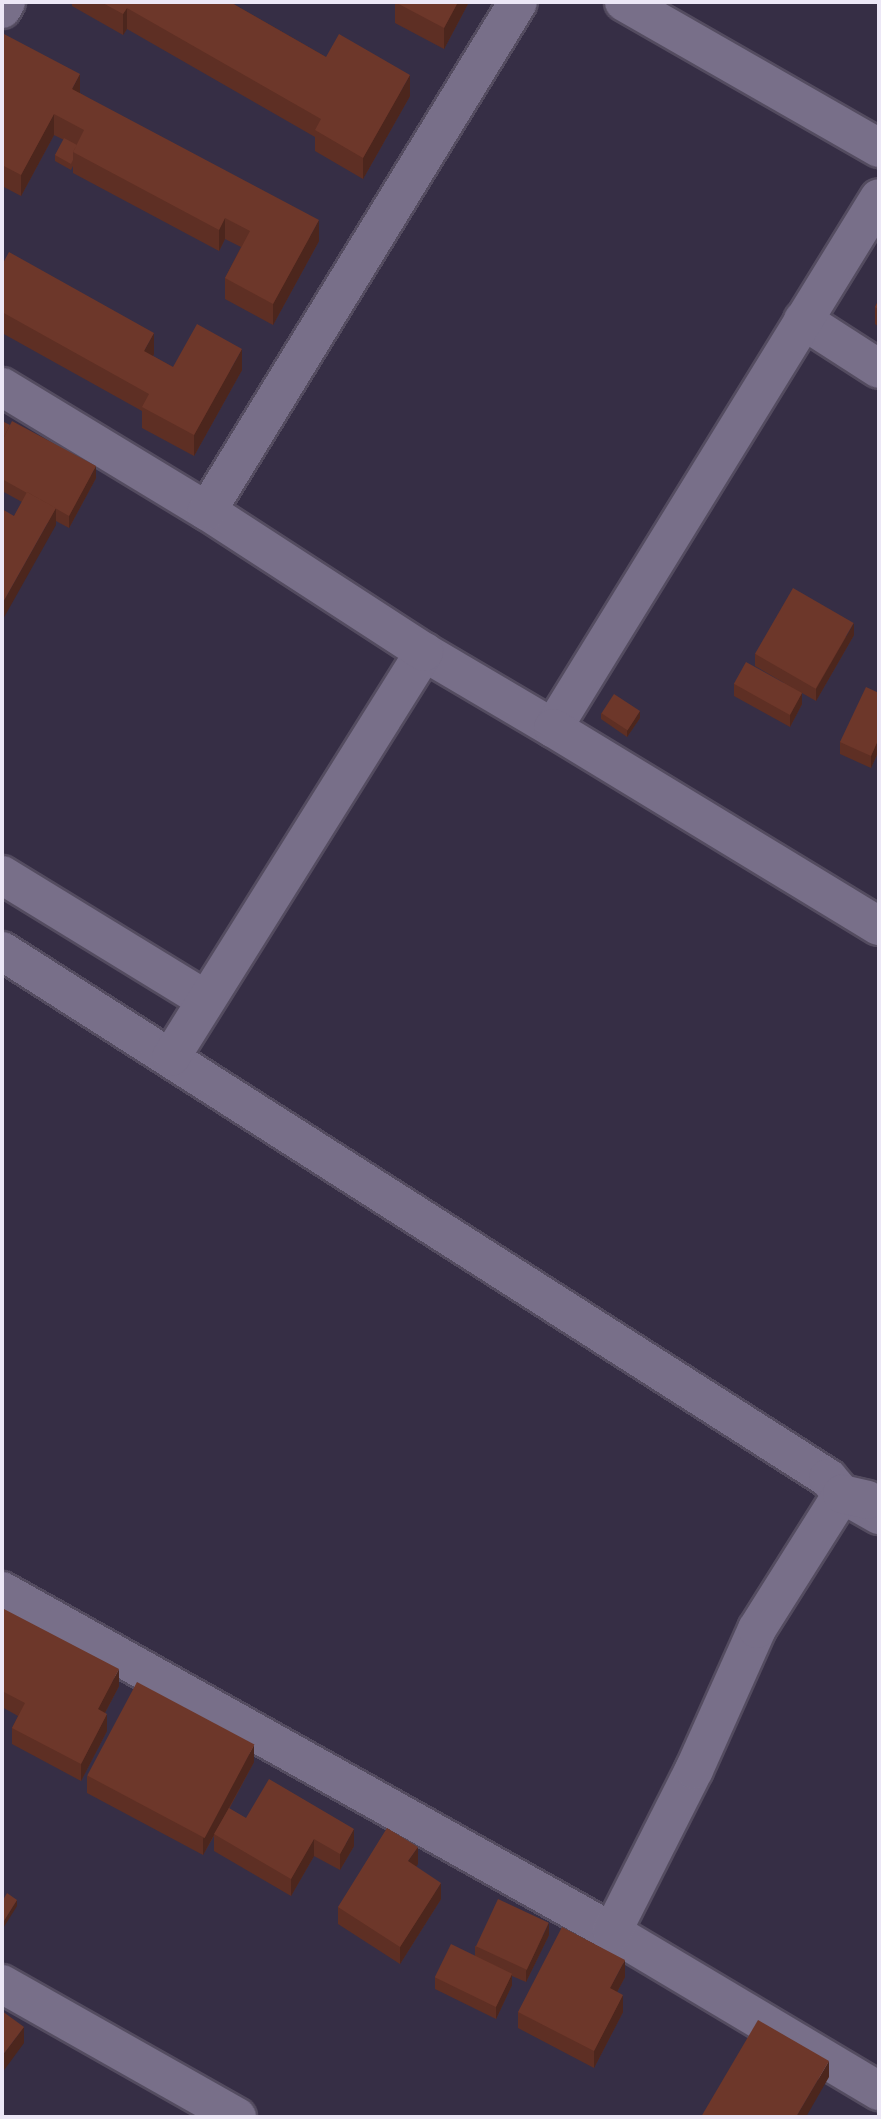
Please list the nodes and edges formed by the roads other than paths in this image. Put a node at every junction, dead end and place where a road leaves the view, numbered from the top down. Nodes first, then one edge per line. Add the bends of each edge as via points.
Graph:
1 (6, 2) edge
2 (518, 2) edge
3 (624, 2) edge
4 (2, 9) edge
5 (879, 148) edge
6 (879, 198) edge
7 (803, 320) junction
8 (879, 369) edge
9 (2, 387) edge
10 (208, 512) junction
11 (424, 652) junction
12 (553, 728) junction
13 (2, 875) edge
14 (879, 926) edge
15 (2, 951) edge
16 (206, 1000) junction
17 (171, 1056) junction
18 (842, 1494) junction
19 (879, 1502) edge
20 (879, 1516) edge
21 (2, 1591) edge
22 (612, 1931) junction
23 (2, 1984) edge
24 (879, 2091) edge
25 (237, 2117) edge

1 - 4 street
2 - 10 street
3 - 5 street
6 - 7 street
7 - 8 street
7 - 12 street
9 - 10 street
10 - 11 street
11 - 12 street
11 - 16 street
12 - 14 street
13 - 16 street
15 - 17 street
16 - 17 street
17 - 18 street via 828,1478
18 - 19 street
18 - 20 street
18 - 22 street via 757,1629 694,1770
21 - 22 street
22 - 24 street
23 - 25 street

